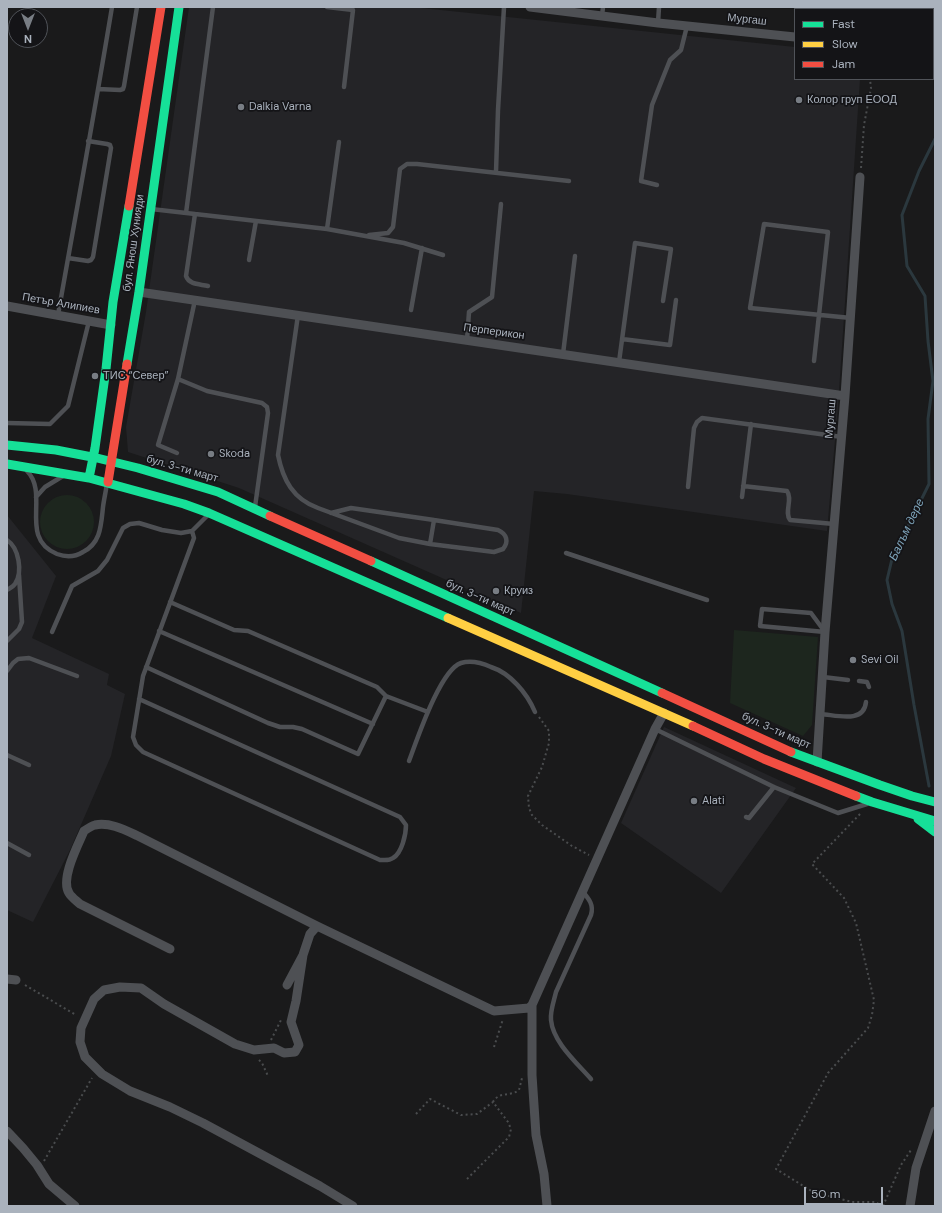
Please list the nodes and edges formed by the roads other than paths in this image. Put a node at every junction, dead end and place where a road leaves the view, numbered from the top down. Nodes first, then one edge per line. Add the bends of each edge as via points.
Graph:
1 (112, 7) edge
2 (137, 7) edge
3 (161, 7) edge
4 (179, 7) edge
5 (213, 7) edge
6 (327, 7) edge
7 (504, 7) edge
8 (530, 7) edge
9 (659, 7) edge
10 (603, 12) edge
11 (658, 23) junction
12 (687, 26) junction
13 (794, 37) edge
14 (344, 86) dead end
15 (98, 89) junction
16 (88, 141) junction
17 (339, 142) dead end
18 (496, 172) junction
19 (860, 177) road end
20 (569, 181) dead end
21 (657, 185) dead end
22 (501, 204) dead end
23 (151, 209) junction
24 (186, 213) junction
25 (195, 214) junction
26 (256, 221) junction
27 (327, 229) junction
28 (365, 236) junction
29 (422, 248) junction
30 (443, 255) dead end
31 (575, 256) dead end
32 (68, 258) junction
33 (249, 260) dead end
34 (208, 286) dead end
35 (139, 292) junction
36 (194, 300) junction
37 (676, 300) dead end
38 (663, 301) dead end
39 (7, 306) edge
40 (411, 310) dead end
41 (298, 315) junction
42 (819, 315) junction
43 (58, 316) junction
44 (851, 318) junction
45 (88, 321) junction
46 (110, 325) junction
47 (622, 339) junction
48 (467, 340) junction
49 (563, 354) junction
50 (814, 361) dead end
51 (619, 362) junction
52 (178, 379) junction
53 (845, 396) junction
54 (7, 423) edge
55 (751, 424) junction
56 (842, 436) junction
57 (7, 446) edge
58 (177, 453) dead end
59 (93, 457) junction
60 (111, 462) junction
61 (12, 465) edge
62 (69, 474) junction
63 (89, 478) junction
64 (108, 482) junction
65 (743, 486) junction
66 (688, 487) dead end
67 (36, 497) junction
68 (742, 497) dead end
69 (214, 503) junction
70 (255, 509) junction
71 (331, 513) junction
72 (434, 520) junction
73 (834, 524) junction
74 (192, 531) junction
75 (7, 540) edge
76 (430, 544) junction
77 (566, 553) dead end
78 (19, 575) junction
79 (7, 590) edge
80 (707, 600) dead end
81 (170, 602) junction
82 (159, 631) junction
83 (52, 632) dead end
84 (825, 632) junction
85 (7, 641) edge
86 (146, 667) junction
87 (7, 671) edge
88 (77, 676) dead end
89 (823, 677) junction
90 (848, 680) dead end
91 (859, 681) dead end
92 (869, 687) dead end
93 (386, 696) junction
94 (139, 699) junction
95 (866, 702) dead end
96 (685, 703) junction
97 (428, 712) junction
98 (535, 712) road end
99 (664, 713) junction
100 (821, 714) junction
101 (373, 724) junction
102 (655, 729) junction
103 (7, 755) edge
104 (409, 761) dead end
105 (817, 762) junction
106 (29, 764) dead end
107 (814, 780) junction
108 (774, 787) junction
109 (872, 802) junction
110 (935, 802) edge
111 (908, 812) junction
112 (746, 817) dead end
113 (935, 821) edge
114 (935, 832) edge
115 (7, 843) edge
116 (29, 855) dead end
117 (582, 892) junction
118 (316, 926) junction
119 (170, 949) dead end
120 (303, 955) junction
121 (287, 984) dead end
122 (532, 1005) junction
123 (591, 1079) dead end
124 (935, 1111) edge
125 (7, 1131) edge
126 (75, 1206) edge
127 (353, 1206) edge
128 (547, 1206) edge
129 (910, 1206) edge

1 - 15 lane
2 - 15 lane via 123,89
3 - 46 street, бул. Янош Хунияди
4 - 23 street, бул. Янош Хунияди
5 - 24 lane
6 - 14 lane via 353,10
7 - 18 lane
8 - 10 street, Мургаш
9 - 11 lane
10 - 11 street, Мургаш
11 - 12 street, Мургаш
12 - 13 street, Мургаш
12 - 21 lane via 682,50 670,60 652,105 641,181
15 - 16 lane
16 - 32 lane
16 - 32 lane via 110,145 93,257 88,261
17 - 27 lane
18 - 20 lane
18 - 28 lane via 407,164 400,169 393,227 388,233
19 - 44 street, Мургаш
22 - 48 lane via 492,298 470,312
23 - 24 lane
23 - 35 street, бул. Янош Хунияди
24 - 25 lane
25 - 26 lane
25 - 34 lane via 186,276 191,282
26 - 27 lane
26 - 33 lane
27 - 28 lane
28 - 29 lane
29 - 30 lane
29 - 40 lane
31 - 49 lane
32 - 43 lane
35 - 36 street, Перперикон
35 - 60 street, бул. Янош Хунияди
36 - 41 street, Перперикон
36 - 52 lane
37 - 47 lane via 670,345
38 - 47 lane via 671,249 635,243
39 - 43 street, Петър Алипиев
41 - 48 street, Перперикон
41 - 71 lane via 278,455 280,467 291,489 299,498 307,504
42 - 42 lane via 750,308 764,224 828,232
42 - 44 lane
42 - 50 lane
43 - 45 street, Петър Алипиев
44 - 53 street, Мургаш
45 - 46 street, Петър Алипиев
45 - 54 lane via 68,406 50,424
46 - 59 street, бул. Янош Хунияди
47 - 51 lane
48 - 49 street, Перперикон
49 - 51 street, Перперикон
51 - 53 street, Перперикон
52 - 58 lane via 158,446
52 - 70 lane via 207,390 262,403 267,407
53 - 56 street, Мургаш
55 - 56 lane
55 - 65 lane
55 - 66 lane via 706,418 699,420 694,428
56 - 73 street, Мургаш
57 - 59 street, бул. 3-ти март
59 - 60 street, бул. 3-ти март
59 - 63 street, бул. Янош Хунияди
60 - 64 street, бул. Янош Хунияди
60 - 69 street, бул. 3-ти март via 182,481
61 - 62 street, бул. 3-ти март
61 - 67 lane via 31,475
62 - 63 street, бул. 3-ти март
62 - 67 lane via 45,487
63 - 64 street, бул. 3-ти март
64 - 67 lane via 100,533 96,542 75,556 52,552 38,538 35,527
64 - 69 street, бул. 3-ти март via 184,504
65 - 68 lane
65 - 73 lane via 787,491 788,519 791,521
69 - 70 street, бул. 3-ти март
69 - 74 lane
69 - 99 street, бул. 3-ти март
70 - 96 street, бул. 3-ти март
71 - 72 lane via 351,508
71 - 76 lane via 399,538
72 - 76 lane
72 - 76 lane via 498,530 504,534 507,542 498,552
73 - 84 street, Мургаш
74 - 81 lane via 194,538
74 - 83 lane via 181,533 139,524 130,524 123,528 107,560 98,570 72,586
75 - 78 lane via 11,542 18,556
77 - 80 lane
78 - 79 lane via 14,585
78 - 85 lane via 22,622 20,629
81 - 82 lane
81 - 93 lane via 234,630 248,630 376,687
82 - 86 lane
82 - 101 lane
84 - 84 lane via 760,626 762,609 811,613
84 - 89 street, Мургаш
86 - 94 lane
86 - 101 lane via 268,722 302,729 358,754
87 - 88 lane via 18,659 29,658
89 - 90 lane
89 - 100 street, Мургаш
91 - 92 lane via 867,682
93 - 97 lane
93 - 101 lane
94 - 94 lane via 133,736 136,745 143,752 380,860 393,859 398,854 406,834 406,825 400,817
95 - 100 lane via 866,708 860,715 851,717
96 - 99 street via 673,706
96 - 105 street, бул. 3-ти март
97 - 98 lane via 446,676 462,662 478,662 498,669 514,682 530,701
97 - 104 lane
99 - 102 street
99 - 107 street, бул. 3-ти март
100 - 105 street, Мургаш
102 - 108 lane
102 - 117 street
103 - 106 lane
105 - 107 street
105 - 110 street, бул. 3-ти март via 880,786
107 - 109 street, бул. 3-ти март
108 - 109 lane via 838,813
108 - 112 lane via 749,818
109 - 111 street, бул. 3-ти март
111 - 113 street, бул. 3-ти март
111 - 114 street
115 - 116 lane
117 - 122 street
117 - 123 lane via 592,904 591,915 556,992 551,1018 553,1030 560,1044
118 - 119 street via 122,828 106,824 94,825 84,831 68,870 66,884 69,893 80,904
118 - 120 street via 310,934
118 - 122 street via 494,1011 529,1008
120 - 121 street
120 - 127 street via 291,1022 299,1045 295,1052 284,1053 274,1048 254,1050 235,1044 141,988 120,987 104,990 94,999 81,1028 80,1042 85,1057 102,1074 130,1090 204,1123
122 - 128 street via 532,1075 536,1135
124 - 129 street via 916,1168
125 - 126 street via 49,1184

